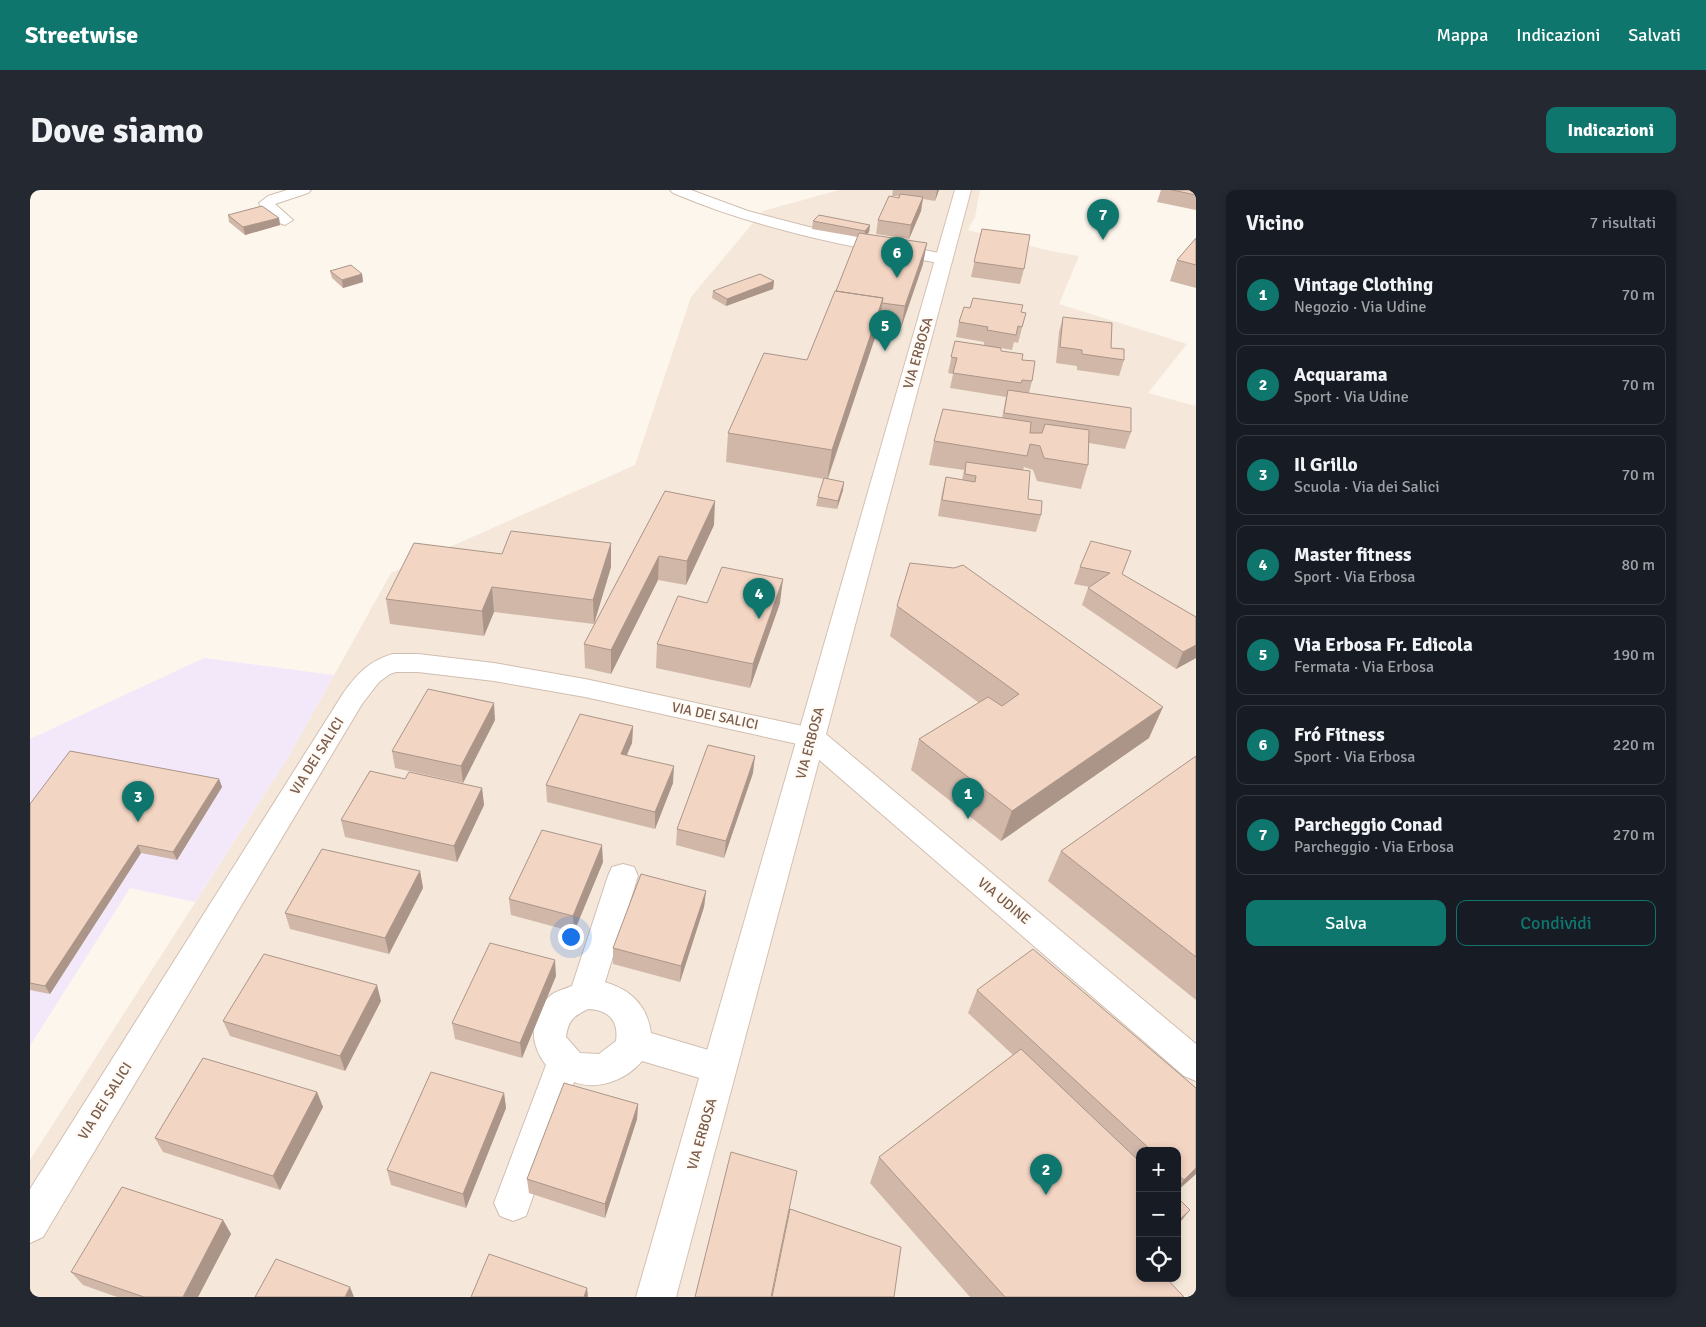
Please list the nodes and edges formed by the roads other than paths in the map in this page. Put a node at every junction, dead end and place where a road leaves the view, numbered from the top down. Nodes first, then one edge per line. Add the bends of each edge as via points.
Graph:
1 (303, 190) edge
2 (678, 190) edge
3 (963, 190) edge
4 (285, 220) dead end
5 (944, 259) junction
6 (811, 737) junction
7 (623, 876) dead end
8 (586, 995) junction
9 (633, 1043) junction
10 (564, 1062) junction
11 (1196, 1065) edge
12 (720, 1068) junction
13 (513, 1203) dead end
14 (30, 1224) edge
15 (656, 1297) edge

1 - 4 street via 267,203
2 - 5 street via 770,222
3 - 5 street, VIA ERBOSA
5 - 6 street, VIA ERBOSA
6 - 11 street, VIA UDINE
6 - 12 street, VIA ERBOSA
6 - 14 street, VIA DEI SALICI via 494,672 411,662 392,663 381,668 370,676 353,698
7 - 8 street
8 - 9 street via 613,999 624,1008 631,1018
8 - 10 street via 561,1006 552,1016 548,1028 554,1052
9 - 10 street via 616,1064 604,1069 589,1071
9 - 12 street
10 - 13 street
12 - 15 street, VIA ERBOSA

